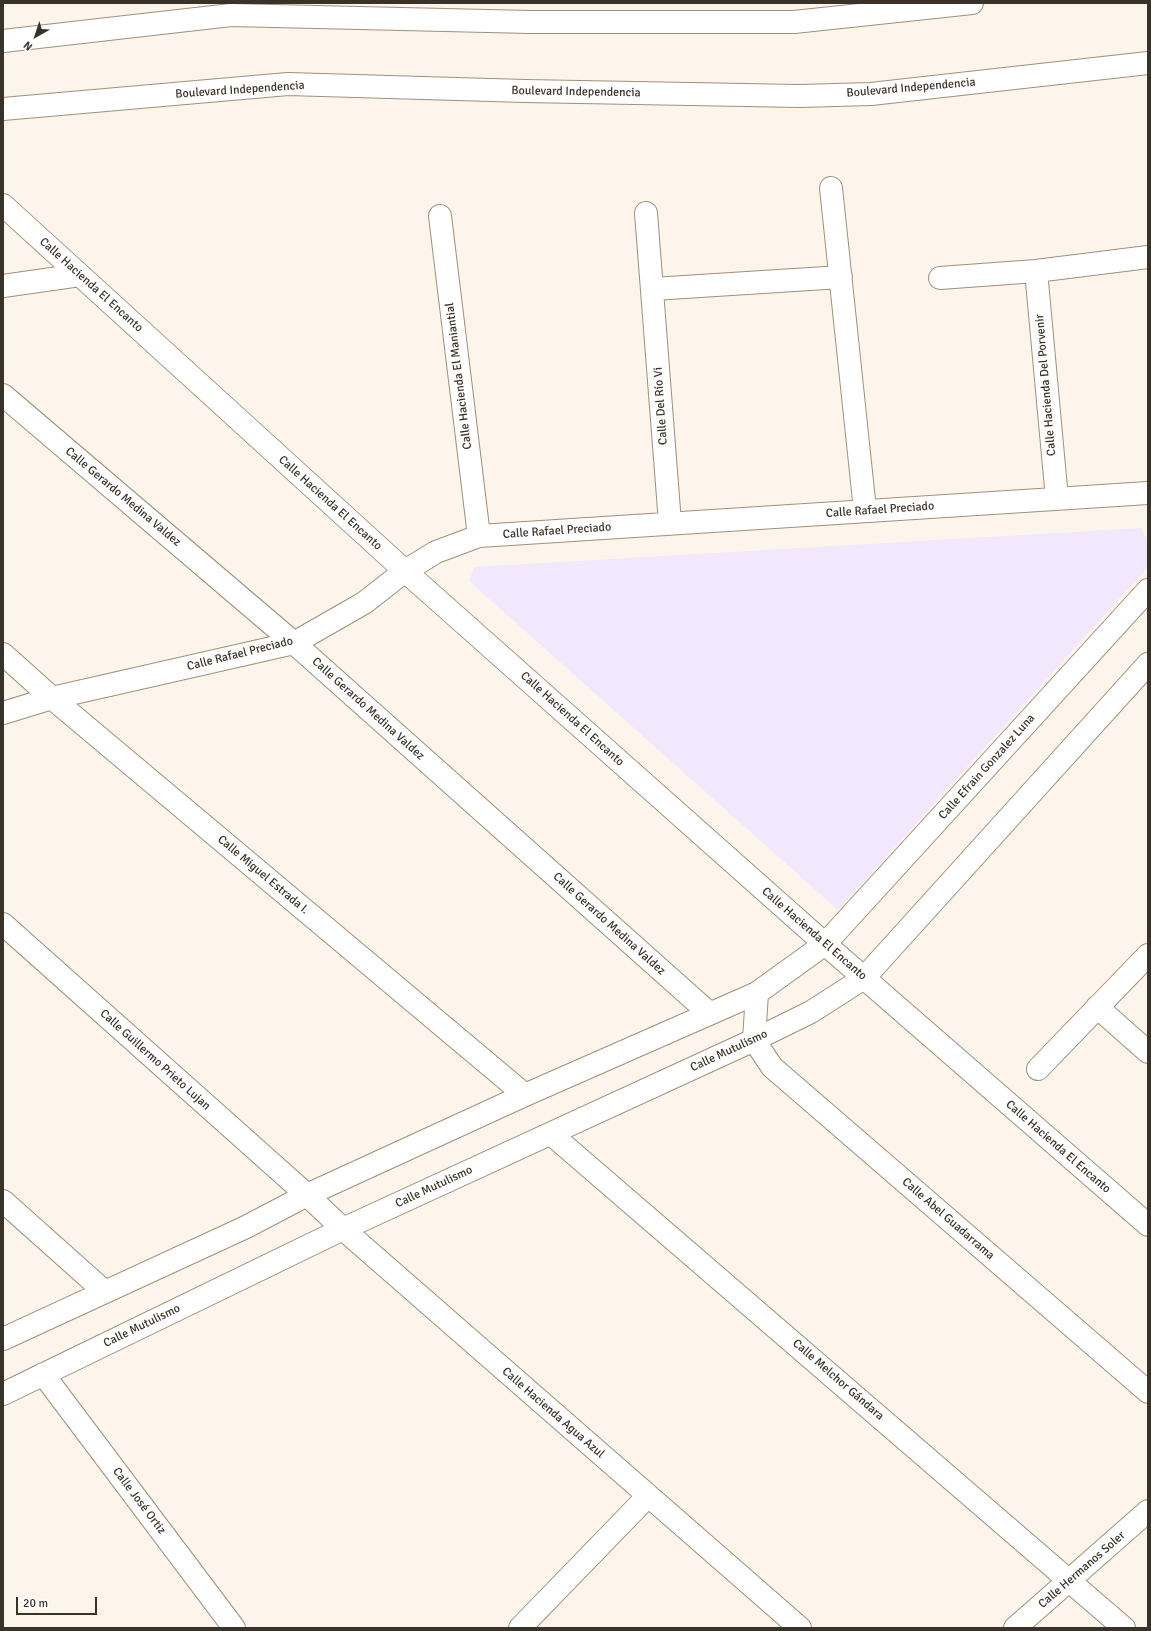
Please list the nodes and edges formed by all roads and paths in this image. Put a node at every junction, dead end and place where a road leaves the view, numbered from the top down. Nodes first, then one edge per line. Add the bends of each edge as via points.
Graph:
1 (972, 3) edge
2 (3, 41) edge
3 (1148, 63) edge
4 (3, 109) edge
5 (831, 188) dead end
6 (3, 205) edge
7 (646, 213) dead end
8 (440, 216) dead end
9 (1148, 257) edge
10 (1036, 271) junction
11 (80, 275) junction
12 (841, 277) junction
13 (940, 278) dead end
14 (3, 286) edge
15 (653, 289) junction
16 (3, 394) edge
17 (1148, 493) edge
18 (1057, 498) junction
19 (866, 510) junction
20 (670, 523) junction
21 (479, 536) junction
22 (405, 571) junction
23 (1148, 590) edge
24 (294, 643) junction
25 (3, 654) edge
26 (1148, 664) edge
27 (52, 698) junction
28 (3, 713) edge
29 (3, 924) edge
30 (825, 944) junction
31 (1148, 955) edge
32 (864, 978) junction
33 (757, 993) junction
34 (1097, 1008) junction
35 (709, 1013) junction
36 (754, 1040) junction
37 (1148, 1052) edge
38 (1038, 1069) dead end
39 (525, 1095) junction
40 (551, 1134) junction
41 (307, 1195) junction
42 (3, 1201) edge
43 (1148, 1225) edge
44 (343, 1229) junction
45 (105, 1292) junction
46 (3, 1339) edge
47 (43, 1374) junction
48 (1148, 1392) edge
49 (3, 1394) edge
50 (648, 1496) junction
51 (1148, 1511) edge
52 (1070, 1580) junction
53 (234, 1628) edge
54 (520, 1628) edge
55 (800, 1628) edge
56 (1015, 1628) edge
57 (1124, 1628) edge

1 - 2 street via 794,22 530,22 231,14
3 - 4 street, Boulevard Independencia via 871,94 799,96 288,84
5 - 12 street
6 - 11 street, Calle Hacienda El Encanto
7 - 15 street, Calle Del Río Vi
8 - 21 street, Calle Hacienda El Maniantial
9 - 10 street
10 - 13 street
10 - 18 street, Calle Hacienda Del Porvenir
11 - 14 street
11 - 22 street, Calle Hacienda El Encanto
12 - 15 street
12 - 19 street
15 - 20 street, Calle Del Río Vi
16 - 24 street, Calle Gerardo Medina Valdez
17 - 18 street, Calle Rafael Preciado
18 - 19 street, Calle Rafael Preciado
19 - 20 street, Calle Rafael Preciado
20 - 21 street, Calle Rafael Preciado
21 - 22 street, Calle Rafael Preciado via 436,552
22 - 24 street, Calle Rafael Preciado via 364,603
22 - 30 street, Calle Hacienda El Encanto
23 - 30 street, Calle Efrain Gonzalez Luna
24 - 27 street, Calle Rafael Preciado
24 - 35 street, Calle Gerardo Medina Valdez
25 - 27 street, Calle Miguel Estrada I.
26 - 32 street
27 - 28 street, Calle Rafael Preciado
27 - 39 street, Calle Miguel Estrada I.
29 - 41 street, Calle Guillermo Prieto Lujan
30 - 32 street, Calle Hacienda El Encanto
30 - 33 street
31 - 34 street
32 - 36 street, Calle Mutulismo via 811,1012
32 - 43 street, Calle Hacienda El Encanto
33 - 35 street
33 - 36 street
34 - 37 street
34 - 38 street
35 - 39 street
36 - 40 street, Calle Mutulismo
36 - 48 street, Calle Abel Guadarrama via 772,1067
39 - 41 street
40 - 44 street, Calle Mutulismo
40 - 52 street, Calle Melchor Gándara
41 - 44 street, Calle Hacienda Agua Azul
41 - 45 street via 246,1227
42 - 45 street
44 - 47 street, Calle Mutulismo
44 - 50 street, Calle Hacienda Agua Azul
45 - 46 street
47 - 49 street, Calle Mutulismo
47 - 53 street, Calle José Ortiz
50 - 54 street
50 - 55 street, Calle Hacienda Agua Azul
51 - 52 street, Calle Hermanos Soler
52 - 56 street, Calle Hermanos Soler
52 - 57 street, Calle Melchor Gándara

